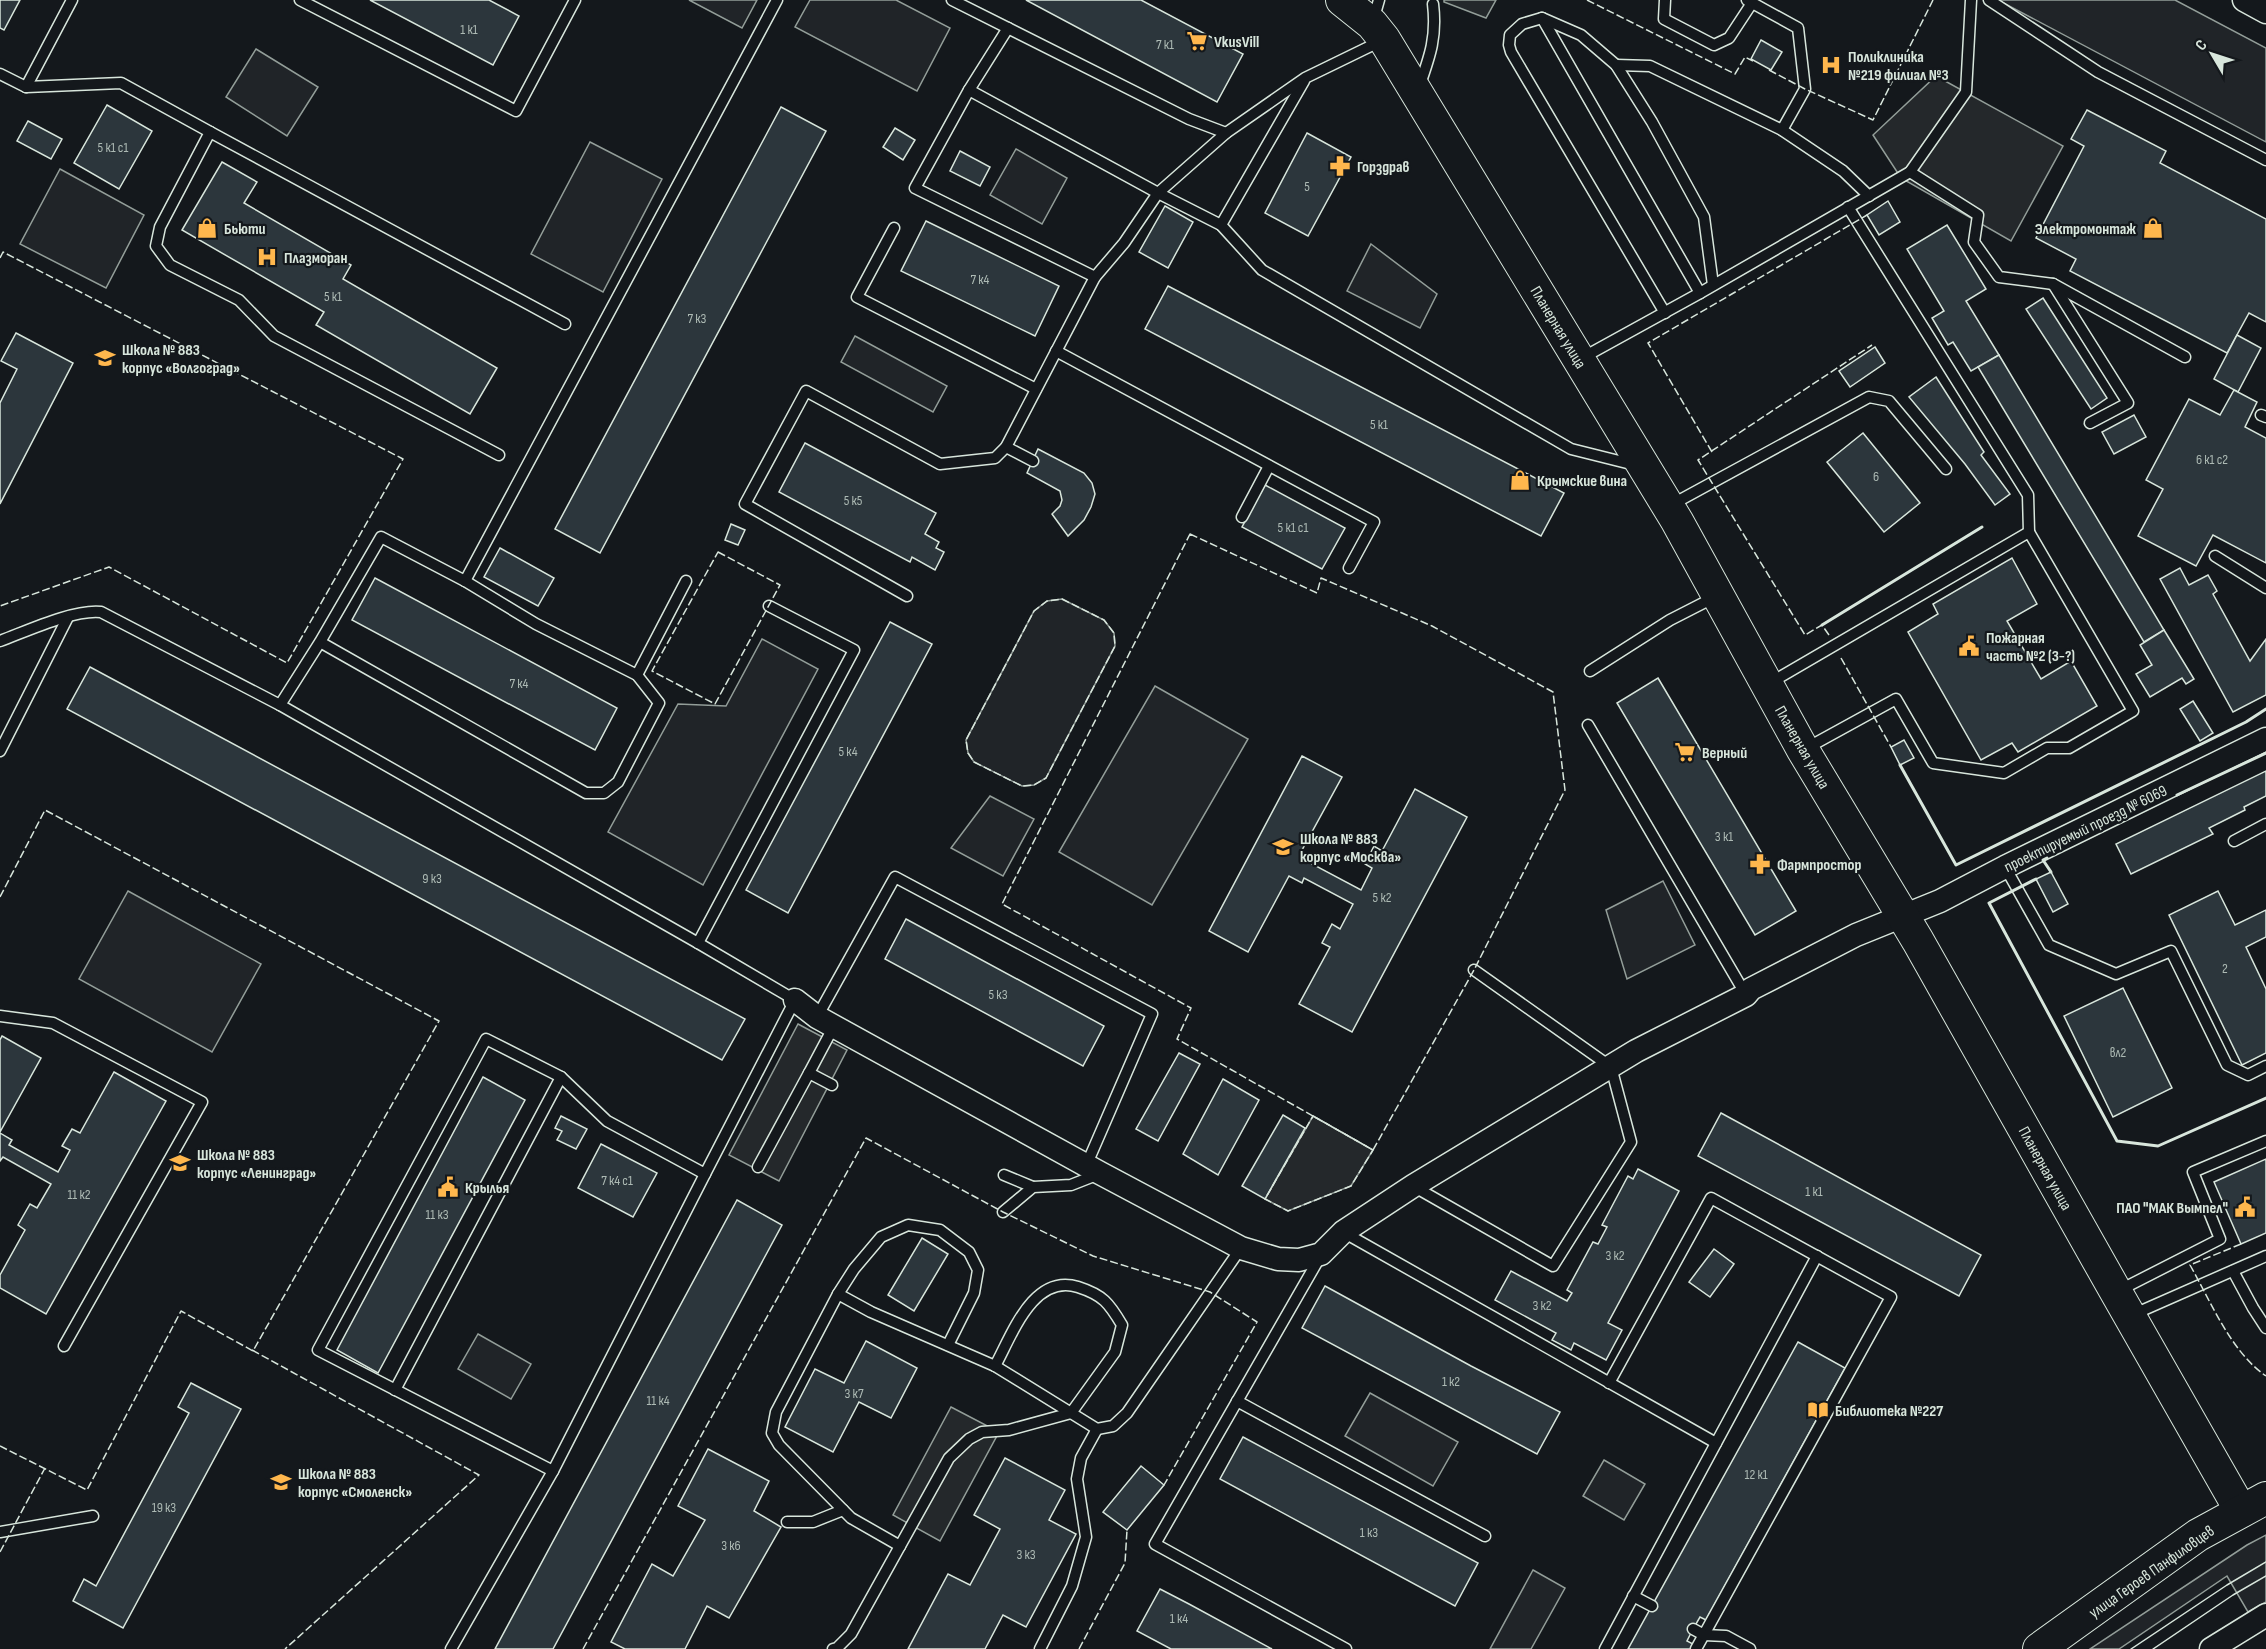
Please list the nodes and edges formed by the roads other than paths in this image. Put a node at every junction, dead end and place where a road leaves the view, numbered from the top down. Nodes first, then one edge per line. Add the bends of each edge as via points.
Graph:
1 (72, 0) edge
2 (300, 0) edge
3 (574, 0) edge
4 (777, 0) edge
5 (952, 0) edge
6 (1342, 0) edge
7 (1665, 0) edge
8 (1971, 0) edge
9 (1989, 0) edge
10 (2244, 0) edge
11 (1750, 2) edge
12 (1433, 3) dead end
13 (2266, 12) edge
14 (1542, 18) junction
15 (1378, 21) edge
16 (1008, 28) junction
17 (1616, 65) junction
18 (0, 74) edge
19 (1305, 78) junction
20 (26, 87) junction
21 (969, 90) junction
22 (1417, 93) junction
23 (1782, 130) junction
24 (210, 132) junction
25 (1226, 133) junction
26 (2266, 160) edge
27 (1910, 172) junction
28 (1158, 193) junction
29 (1869, 195) junction
30 (1848, 207) junction
31 (1221, 225) junction
32 (894, 228) dead end
33 (1095, 277) junction
34 (2052, 284) junction
35 (1713, 285) junction
36 (1700, 293) junction
37 (1665, 312) junction
38 (565, 324) dead end
39 (1056, 351) junction
40 (2185, 357) dead end
41 (1579, 359) junction
42 (1036, 389) junction
43 (2090, 423) dead end
44 (1006, 447) junction
45 (499, 455) dead end
46 (1033, 461) dead end
47 (1269, 466) junction
48 (1644, 467) junction
49 (1946, 469) dead end
50 (1668, 506) junction
51 (1242, 517) dead end
52 (2029, 532) junction
53 (2215, 556) dead end
54 (1349, 568) dead end
55 (465, 581) junction
56 (686, 582) dead end
57 (2266, 588) edge
58 (907, 596) dead end
59 (1718, 596) junction
60 (769, 606) dead end
61 (68, 617) junction
62 (0, 641) edge
63 (320, 642) junction
64 (1590, 671) dead end
65 (637, 675) junction
66 (1768, 684) junction
67 (280, 705) junction
68 (1588, 725) dead end
69 (2266, 740) edge
70 (1803, 750) junction
71 (0, 751) edge
72 (2266, 824) edge
73 (2234, 841) dead end
74 (2005, 867) junction
75 (1903, 915) junction
76 (698, 943) junction
77 (1474, 970) dead end
78 (1746, 995) junction
79 (795, 1000) junction
80 (0, 1016) edge
81 (826, 1022) junction
82 (2266, 1066) edge
83 (1611, 1067) junction
84 (809, 1073) junction
85 (561, 1077) junction
86 (832, 1085) dead end
87 (2266, 1140) edge
88 (758, 1167) dead end
89 (1093, 1170) junction
90 (705, 1174) junction
91 (1004, 1175) dead end
92 (1413, 1186) junction
93 (1033, 1187) junction
94 (1003, 1212) dead end
95 (1343, 1232) junction
96 (1241, 1248) junction
97 (1321, 1254) junction
98 (1817, 1256) junction
99 (2266, 1256) edge
100 (2233, 1270) junction
101 (838, 1294) junction
102 (2122, 1304) junction
103 (2266, 1328) edge
104 (948, 1345) junction
105 (64, 1346) dead end
106 (995, 1366) junction
107 (1609, 1383) junction
108 (395, 1390) junction
109 (1237, 1401) junction
110 (1071, 1413) junction
111 (1097, 1429) junction
112 (1716, 1443) junction
113 (553, 1472) junction
114 (2254, 1504) edge
115 (843, 1510) junction
116 (93, 1516) dead end
117 (787, 1522) dead end
118 (0, 1532) edge
119 (1485, 1536) dead end
120 (900, 1546) junction
121 (1633, 1596) junction
122 (1652, 1606) dead end
123 (2266, 1615) edge
124 (1693, 1629) dead end
125 (1704, 1635) junction
126 (451, 1649) edge
127 (833, 1649) edge
128 (1041, 1649) edge
129 (1346, 1649) edge
130 (1605, 1649) edge
131 (1696, 1649) edge
132 (1750, 1649) edge
133 (2039, 1649) edge
134 (2211, 1649) edge

1 - 20 lane
2 - 3 lane via 516,111
4 - 55 lane
5 - 16 lane
6 - 15 main road, Планерная улица
7 - 11 lane via 1665,19 1714,45 1729,39
8 - 27 lane via 1966,93
9 - 26 lane via 2098,72
10 - 13 street
11 - 23 lane via 1798,28 1805,89
12 - 22 lane via 1433,50
14 - 17 lane via 1581,34
14 - 36 lane
14 - 37 lane via 1522,24 1510,35 1511,52
15 - 19 lane
15 - 22 main road, Планерная улица
16 - 21 lane
16 - 25 lane via 1189,119
17 - 23 lane via 1650,66
17 - 35 lane via 1704,217
18 - 20 lane
19 - 25 lane
19 - 31 lane
20 - 24 lane via 121,83
21 - 28 lane
21 - 33 lane via 915,188
22 - 41 main road, Планерная улица
23 - 29 lane via 1843,171
24 - 38 lane
24 - 45 lane via 160,227 156,246 170,264 239,300 274,336
25 - 28 lane
27 - 29 lane
27 - 34 lane via 1978,215 1974,242 1999,276
28 - 31 lane
28 - 33 lane via 1125,243
29 - 30 lane
30 - 35 lane
30 - 52 lane via 2028,495
31 - 48 lane via 1262,270 1571,449
32 - 42 lane via 857,297
33 - 39 lane
34 - 40 lane
34 - 43 lane via 2127,403
35 - 36 lane
36 - 37 lane
37 - 41 lane
39 - 42 lane
39 - 47 lane
41 - 48 main road, Планерная улица
42 - 44 lane
44 - 46 lane
44 - 58 lane via 995,458 940,464 806,391 745,504
47 - 51 lane
47 - 54 lane via 1374,522
48 - 50 main road, Планерная улица
49 - 50 lane via 1889,401 1869,397
50 - 59 main road, Планерная улица
52 - 66 lane
52 - 70 lane via 2133,711 2069,748 2047,748 2004,774 1933,763 1896,699
53 - 57 lane
55 - 63 lane via 381,537
55 - 65 lane via 536,624
56 - 65 lane
59 - 64 lane via 1670,620
59 - 66 main road, Планерная улица
60 - 76 lane via 854,650
61 - 62 lane
61 - 67 lane via 101,612
61 - 71 lane
63 - 65 lane via 586,793 604,793 618,782 659,703
63 - 67 lane
66 - 70 main road, Планерная улица
67 - 76 lane
68 - 78 lane
69 - 74 street, проектируемый проезд № 6069
70 - 75 main road, Планерная улица
72 - 73 lane
74 - 75 street, проектируемый проезд № 6069 via 1940,901
74 - 82 lane via 2049,945 2116,974 2170,951 2227,1065 2248,1075
75 - 78 street, проектируемый проезд № 6069 via 1856,935
75 - 102 main road, Планерная улица
76 - 79 lane
77 - 83 lane
78 - 83 street, проектируемый проезд № 6069
79 - 81 street
79 - 90 lane
80 - 105 lane via 52,1023 202,1102
81 - 84 lane
81 - 89 street
81 - 89 lane via 895,877 1152,1014
83 - 92 street, проектируемый проезд № 6069
83 - 92 lane via 1631,1142 1553,1266
84 - 86 lane
84 - 88 lane
85 - 90 lane via 607,1121
85 - 108 lane
85 - 108 lane via 486,1040 318,1350
87 - 102 lane via 2193,1172 2220,1239
89 - 93 lane via 1071,1185
89 - 96 street
90 - 113 lane
91 - 93 lane
92 - 95 street, проектируемый проезд № 6069
93 - 94 lane
95 - 97 street, проектируемый проезд № 6069
95 - 107 lane
96 - 97 street via 1278,1259 1299,1260
96 - 111 lane via 1127,1413 1113,1426
97 - 109 lane
98 - 107 lane via 1712,1198
98 - 112 lane
98 - 125 lane via 1891,1297
99 - 100 lane
100 - 102 lane
100 - 103 lane
101 - 104 lane
101 - 104 lane via 881,1237 908,1225 940,1230 969,1252 978,1270 974,1293
101 - 115 lane via 777,1412 772,1433
102 - 114 main road, Планерная улица
104 - 106 lane
106 - 110 lane
106 - 110 lane via 1022,1316 1040,1294 1053,1286 1074,1286 1097,1293 1111,1306 1122,1325 1115,1352
107 - 112 lane
108 - 113 lane
109 - 119 lane
109 - 129 lane via 1155,1544
110 - 111 lane
110 - 120 lane via 969,1438 950,1458
111 - 128 lane via 1081,1458 1077,1479 1086,1537 1072,1586
112 - 121 lane
113 - 126 lane
114 - 133 main road, улица Героев Панфиловцев via 2198,1535
115 - 117 lane via 813,1522
115 - 120 lane
116 - 118 lane
120 - 127 lane via 851,1634
121 - 122 lane
121 - 130 lane
123 - 134 street
124 - 125 lane
125 - 131 lane
125 - 132 lane via 1726,1636

